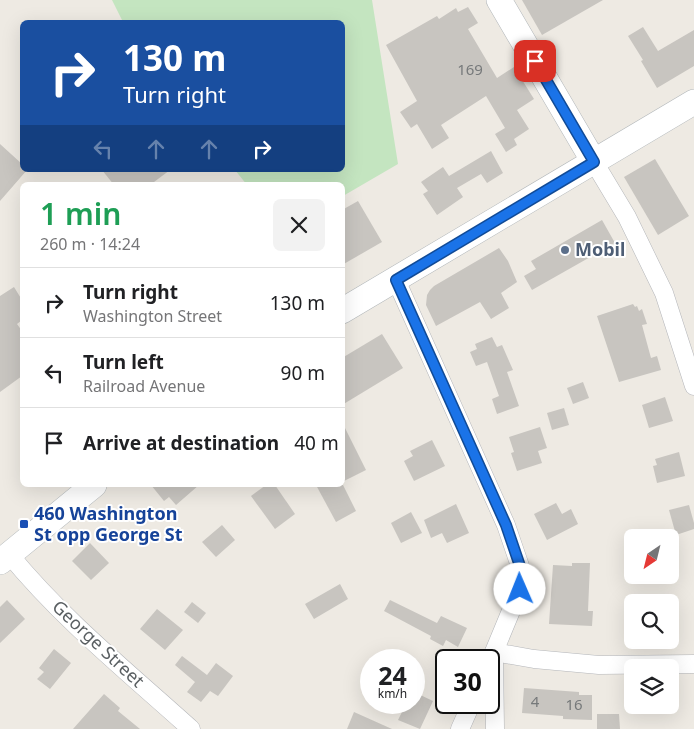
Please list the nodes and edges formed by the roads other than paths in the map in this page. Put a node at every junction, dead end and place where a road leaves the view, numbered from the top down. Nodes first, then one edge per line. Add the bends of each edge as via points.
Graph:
1 (499, 0) edge
2 (694, 102) edge
3 (594, 162) junction
4 (396, 280) junction
5 (345, 310) edge
6 (694, 386) edge
7 (92, 487) edge
8 (4, 558) edge
9 (495, 649) edge
10 (500, 658) edge
11 (694, 664) edge
12 (467, 714) edge
13 (493, 714) edge
14 (191, 729) edge
15 (460, 729) edge
16 (494, 729) edge

1 - 3 main road
2 - 3 main road
3 - 4 main road
3 - 6 street via 664,293
4 - 5 main road
4 - 9 street via 506,525 522,572 520,589
7 - 8 main road
8 - 14 street, George Street
10 - 11 street via 599,665
12 - 15 street
13 - 16 street

